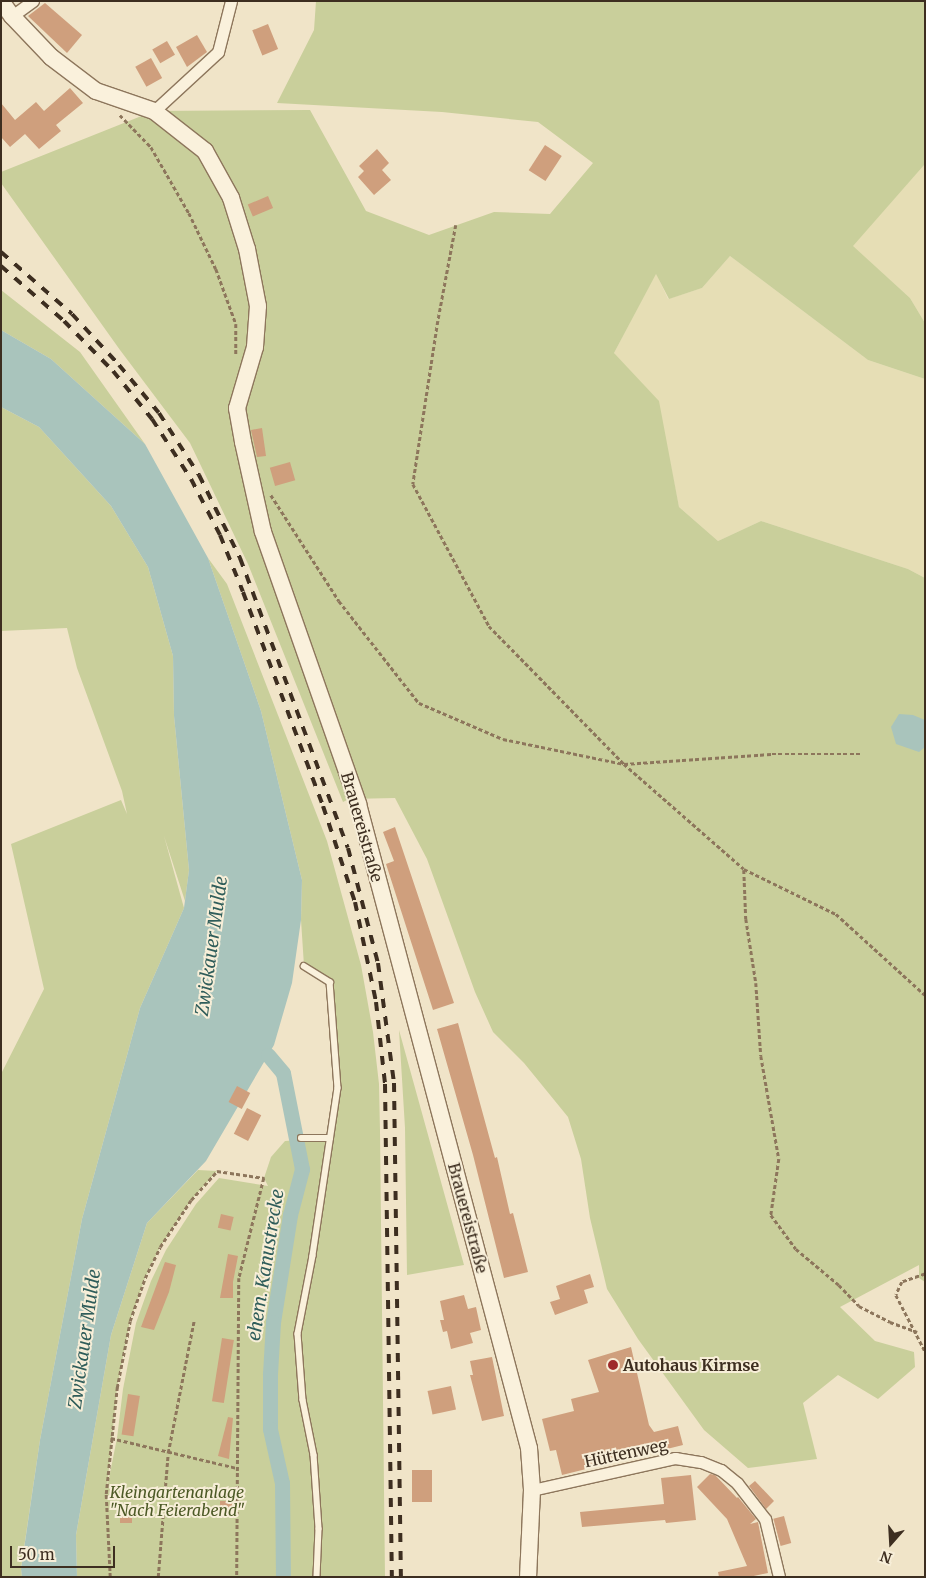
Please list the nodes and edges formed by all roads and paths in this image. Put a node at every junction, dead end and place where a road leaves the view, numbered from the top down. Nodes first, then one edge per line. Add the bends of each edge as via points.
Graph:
1 (1, 1) edge
2 (33, 1) edge
3 (228, 4) edge
4 (12, 16) junction
5 (154, 111) junction
6 (117, 112) dead end
7 (456, 226) dead end
8 (236, 361) dead end
9 (254, 494) junction
10 (861, 754) dead end
11 (624, 764) junction
12 (744, 869) junction
13 (304, 966) dead end
14 (925, 995) edge
15 (301, 1138) dead end
16 (330, 1138) junction
17 (925, 1274) edge
18 (194, 1321) dead end
19 (917, 1332) junction
20 (925, 1351) edge
21 (111, 1438) junction
22 (168, 1453) junction
23 (237, 1468) junction
24 (532, 1490) junction
25 (110, 1577) edge
26 (158, 1577) edge
27 (237, 1577) edge
28 (317, 1577) edge
29 (528, 1577) edge
30 (779, 1577) edge

1 - 4 street, Brauereistraße
2 - 4 street
3 - 5 street via 218,52
4 - 5 street, Brauereistraße via 51,57 96,91
5 - 9 street, Brauereistraße via 205,151 231,198 246,249 258,306 255,347 237,408
6 - 8 path via 151,147 189,213 216,269 236,324
7 - 11 path via 413,484 489,626
9 - 11 path via 270,494 338,601 419,703 503,739
9 - 24 street, Brauereistraße via 263,532 358,804 529,1448
10 - 11 path via 772,754
11 - 12 path
12 - 14 path via 836,914
12 - 19 path via 761,1056 779,1159 771,1215 796,1248 859,1306
13 - 16 lane via 330,982 338,1088
15 - 16 lane
16 - 28 lane via 298,1334 303,1400 314,1455 319,1529
17 - 19 path via 902,1282 896,1295
18 - 22 path
19 - 20 path
21 - 22 path
21 - 23 path via 130,1321 160,1247 191,1200 217,1171 264,1178 239,1278
21 - 25 path via 106,1494
22 - 23 path
22 - 26 path
23 - 27 path
24 - 29 street, Brauereistraße
24 - 30 street, Hüttenweg via 675,1458 701,1462 720,1470 737,1483 765,1519

